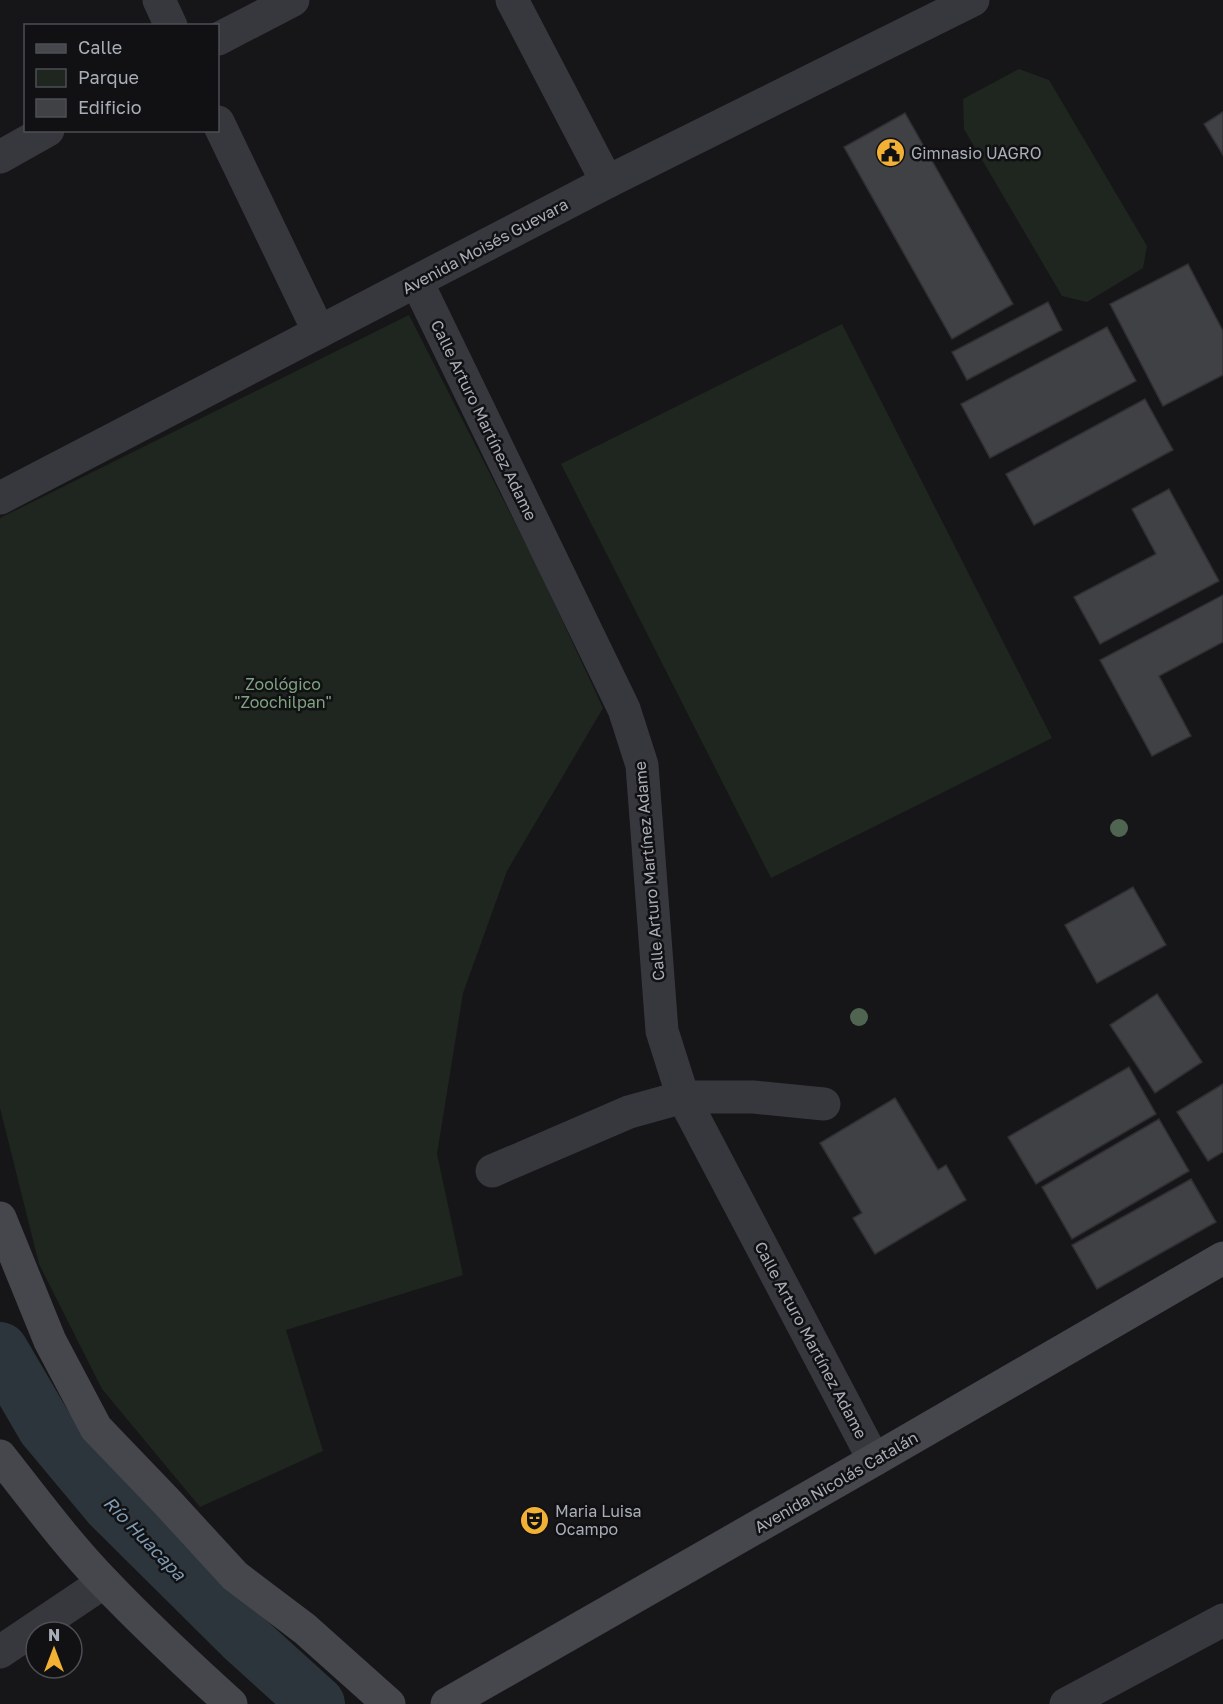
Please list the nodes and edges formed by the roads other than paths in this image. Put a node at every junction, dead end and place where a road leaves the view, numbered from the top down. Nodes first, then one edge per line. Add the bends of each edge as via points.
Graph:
1 (159, 0) edge
2 (293, 0) edge
3 (512, 0) edge
4 (971, 1) edge
5 (170, 24) edge
6 (219, 38) edge
7 (219, 124) edge
8 (44, 132) edge
9 (0, 157) edge
10 (607, 182) junction
11 (417, 282) junction
12 (319, 332) junction
13 (0, 498) edge
14 (683, 1097) junction
15 (824, 1104) dead end
16 (492, 1171) dead end
17 (0, 1218) edge
18 (1223, 1258) edge
19 (0, 1456) edge
20 (874, 1460) junction
21 (104, 1582) junction
22 (1223, 1620) edge
23 (0, 1652) edge
24 (231, 1704) edge
25 (389, 1704) edge
26 (447, 1704) edge
27 (1066, 1704) edge

1 - 5 street
2 - 6 street
3 - 10 street
4 - 10 street, Avenida Moisés Guevara
7 - 12 street
8 - 9 street
10 - 11 street, Avenida Moisés Guevara
11 - 12 street, Avenida Moisés Guevara
11 - 14 street, Calle Arturo Martínez Adame via 624,709 642,765 663,1031
12 - 13 street, Avenida Moisés Guevara
14 - 15 street via 753,1097
14 - 16 street via 629,1112
14 - 20 street, Calle Arturo Martínez Adame
17 - 25 main road via 50,1341 96,1428 235,1576 304,1629
18 - 20 main road, Avenida Nicolás Catalán
19 - 21 main road
20 - 26 main road, Avenida Nicolás Catalán
21 - 23 street
21 - 24 main road
22 - 27 street

